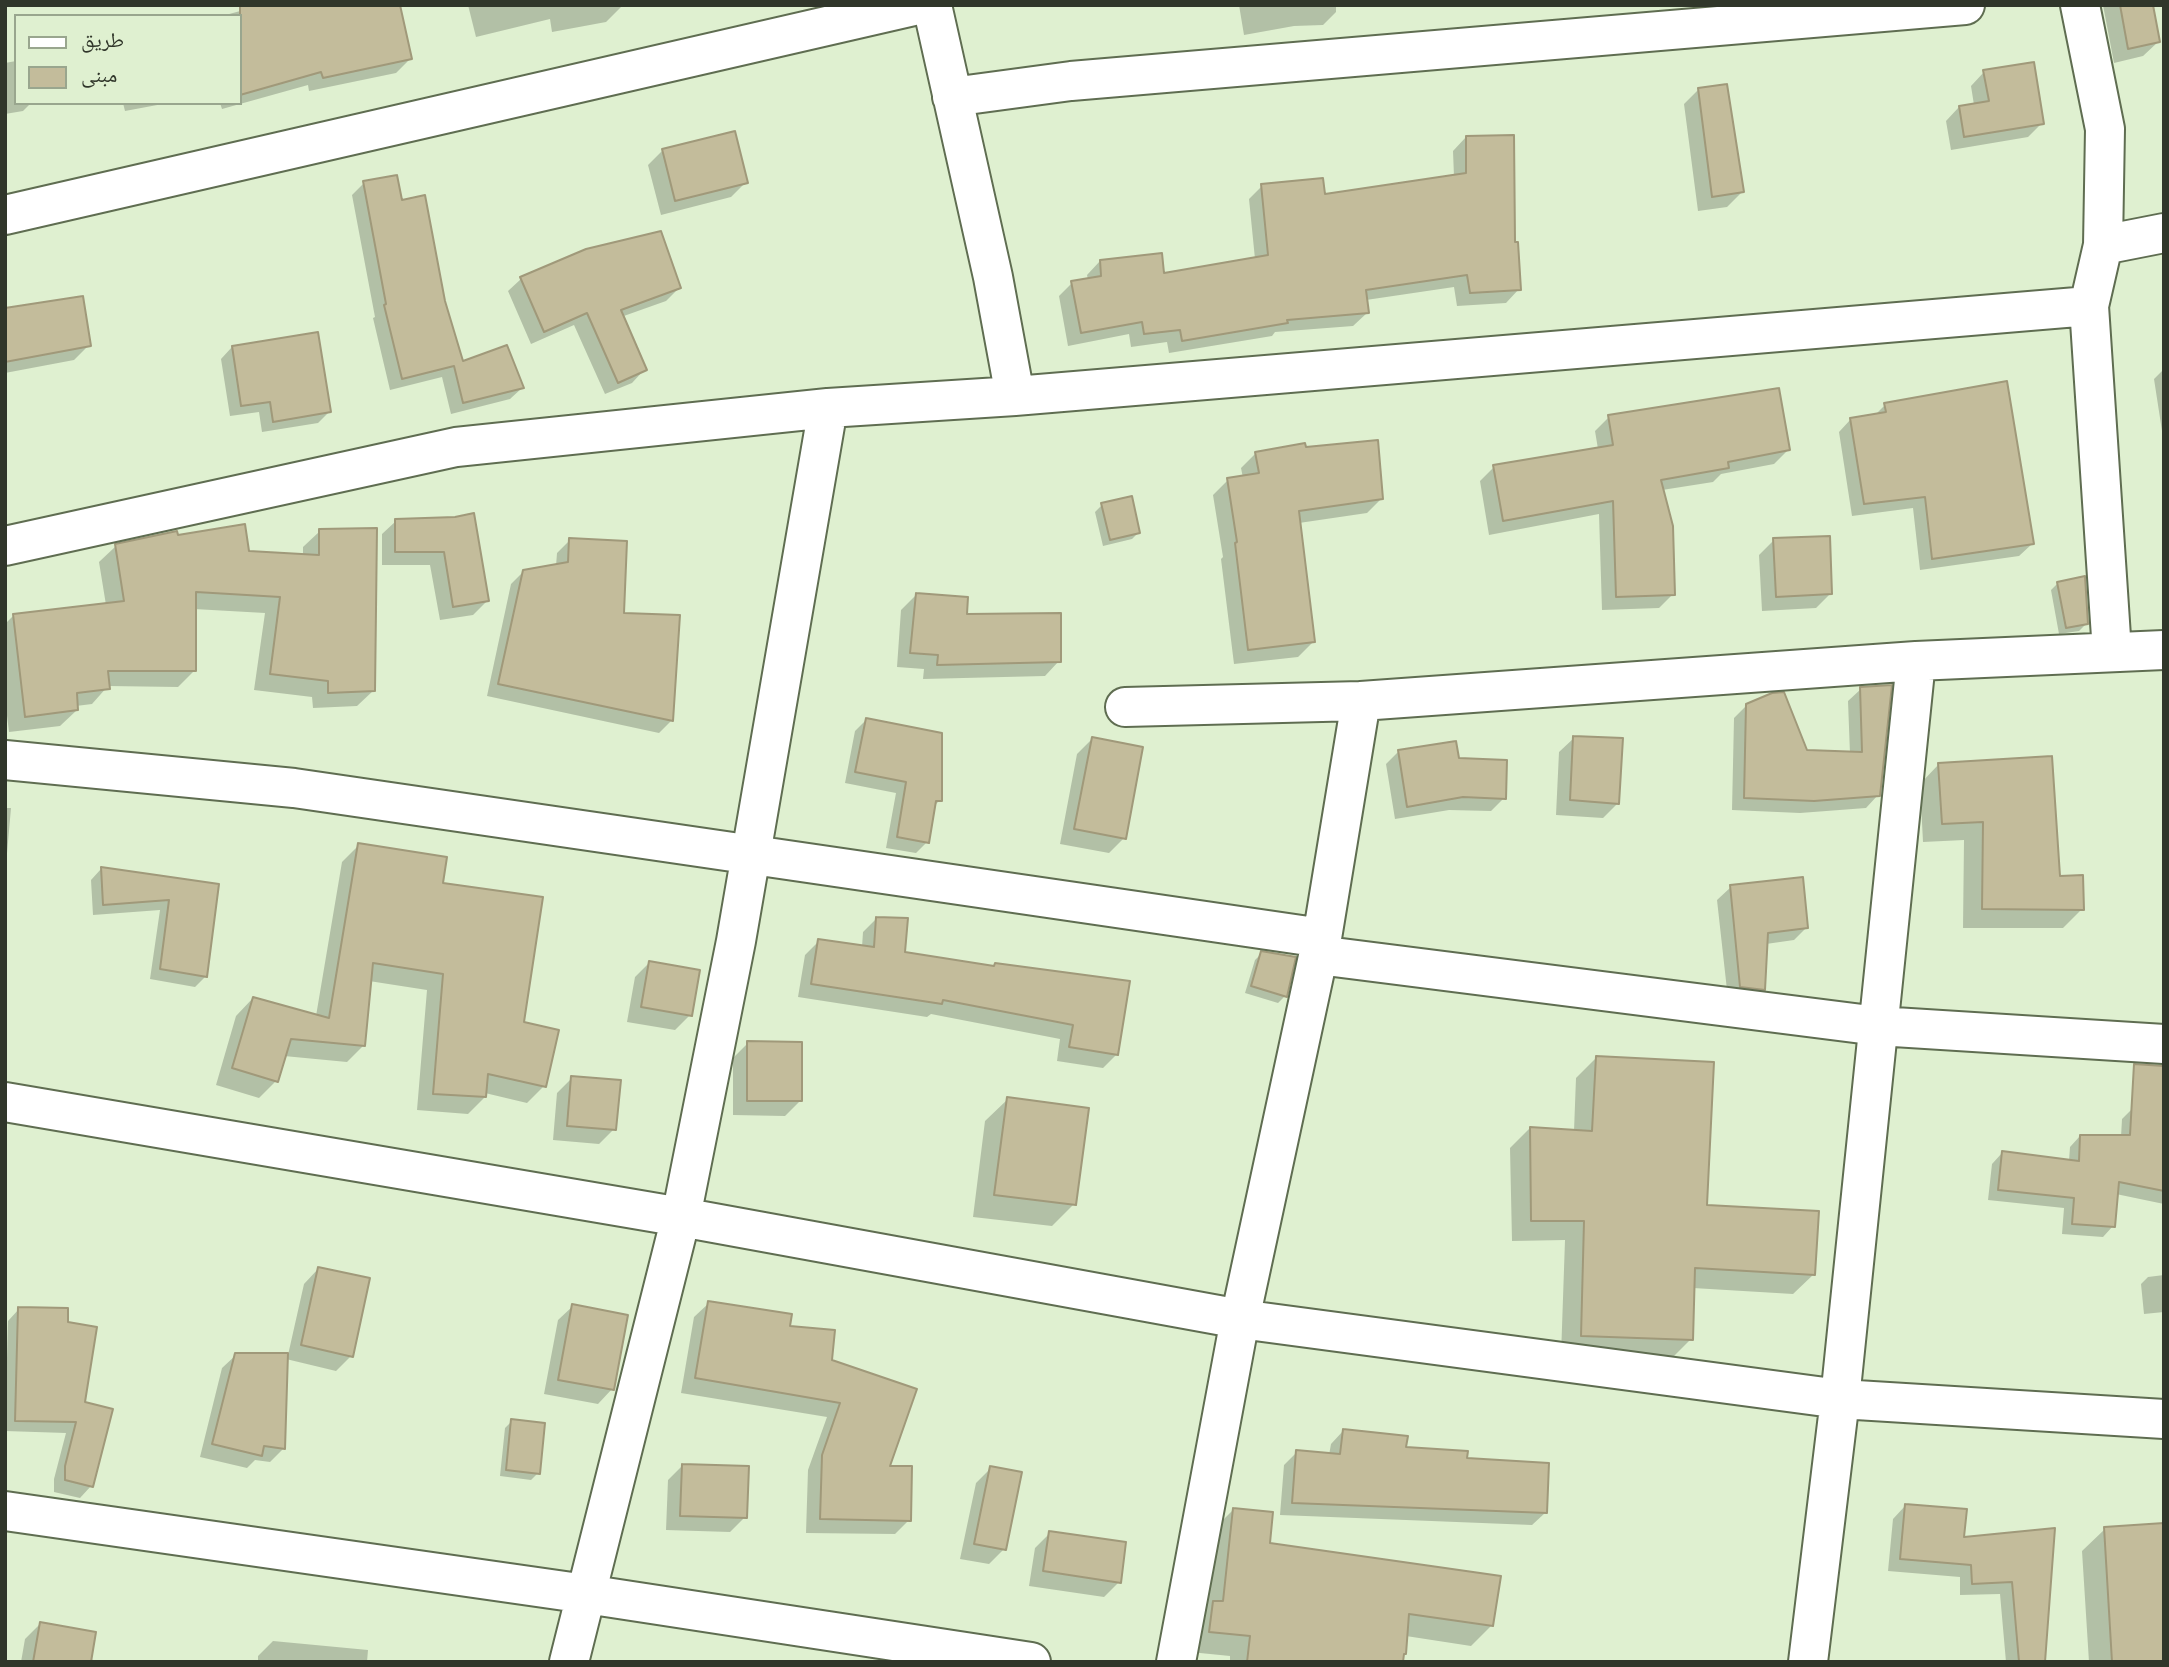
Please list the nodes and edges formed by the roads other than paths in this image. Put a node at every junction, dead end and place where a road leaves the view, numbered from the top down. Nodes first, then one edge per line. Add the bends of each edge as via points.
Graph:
1 (918, 5) edge
2 (932, 5) edge
3 (1965, 5) edge
4 (2080, 5) edge
5 (952, 97) junction
6 (5, 215) edge
7 (2164, 233) edge
8 (2103, 245) junction
9 (2090, 306) junction
10 (1015, 396) junction
11 (828, 408) junction
12 (5, 546) edge
13 (2164, 650) edge
14 (2112, 652) junction
15 (1916, 662) junction
16 (1361, 701) junction
17 (1125, 707) dead end
18 (5, 760) edge
19 (751, 855) junction
20 (1320, 946) junction
21 (1878, 1026) junction
22 (2164, 1044) edge
23 (5, 1102) edge
24 (681, 1217) junction
25 (1240, 1319) junction
26 (1840, 1399) junction
27 (2164, 1419) edge
28 (5, 1511) edge
29 (586, 1594) junction
30 (569, 1662) edge
31 (1031, 1662) edge
32 (1176, 1662) edge
33 (1808, 1662) edge

1 - 6 street
2 - 5 street
3 - 5 street via 1071,81
4 - 8 street via 2105,129
5 - 10 street
7 - 8 street
8 - 9 street
9 - 10 street
9 - 14 street
10 - 11 street
11 - 12 street via 456,447
11 - 19 street
13 - 14 street
14 - 15 street
15 - 16 street
15 - 21 street
16 - 17 street
16 - 20 street
18 - 19 street via 294,788
19 - 20 street
19 - 24 street
20 - 21 street
20 - 25 street
21 - 22 street
21 - 26 street
23 - 24 street
24 - 25 street
24 - 29 street
25 - 26 street
25 - 32 street
26 - 27 street
26 - 33 street
28 - 29 street
29 - 30 street
29 - 31 street

